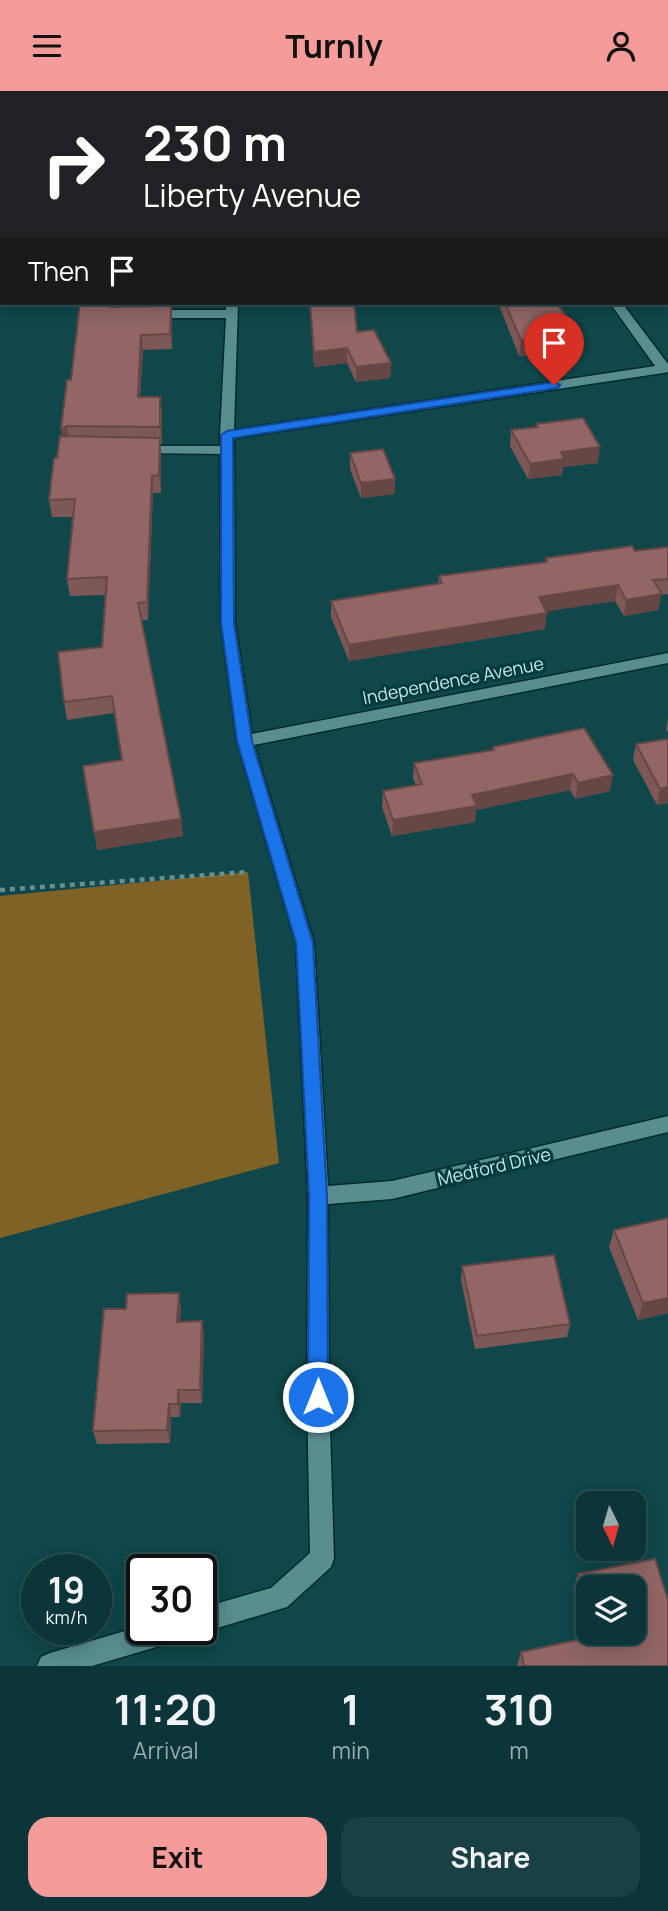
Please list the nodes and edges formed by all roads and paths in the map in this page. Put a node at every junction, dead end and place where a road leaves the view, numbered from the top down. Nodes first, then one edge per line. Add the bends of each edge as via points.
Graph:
1 (618, 305) edge
2 (231, 308) edge
3 (137, 314) edge
4 (666, 369) edge
5 (227, 442) junction
6 (122, 449) edge
7 (668, 657) edge
8 (245, 741) junction
9 (248, 872) dead end
10 (0, 890) edge
11 (668, 1124) edge
12 (318, 1196) junction
13 (217, 1616) edge
14 (126, 1643) edge
15 (50, 1666) edge

1 - 4 street
2 - 3 street
2 - 5 street
4 - 5 street
5 - 6 street
5 - 8 street via 228,623
7 - 8 street, Independence Avenue
8 - 12 street via 304,943
9 - 10 path
11 - 12 street, Medford Drive via 392,1190
12 - 13 street via 322,1558 278,1598
14 - 15 street

